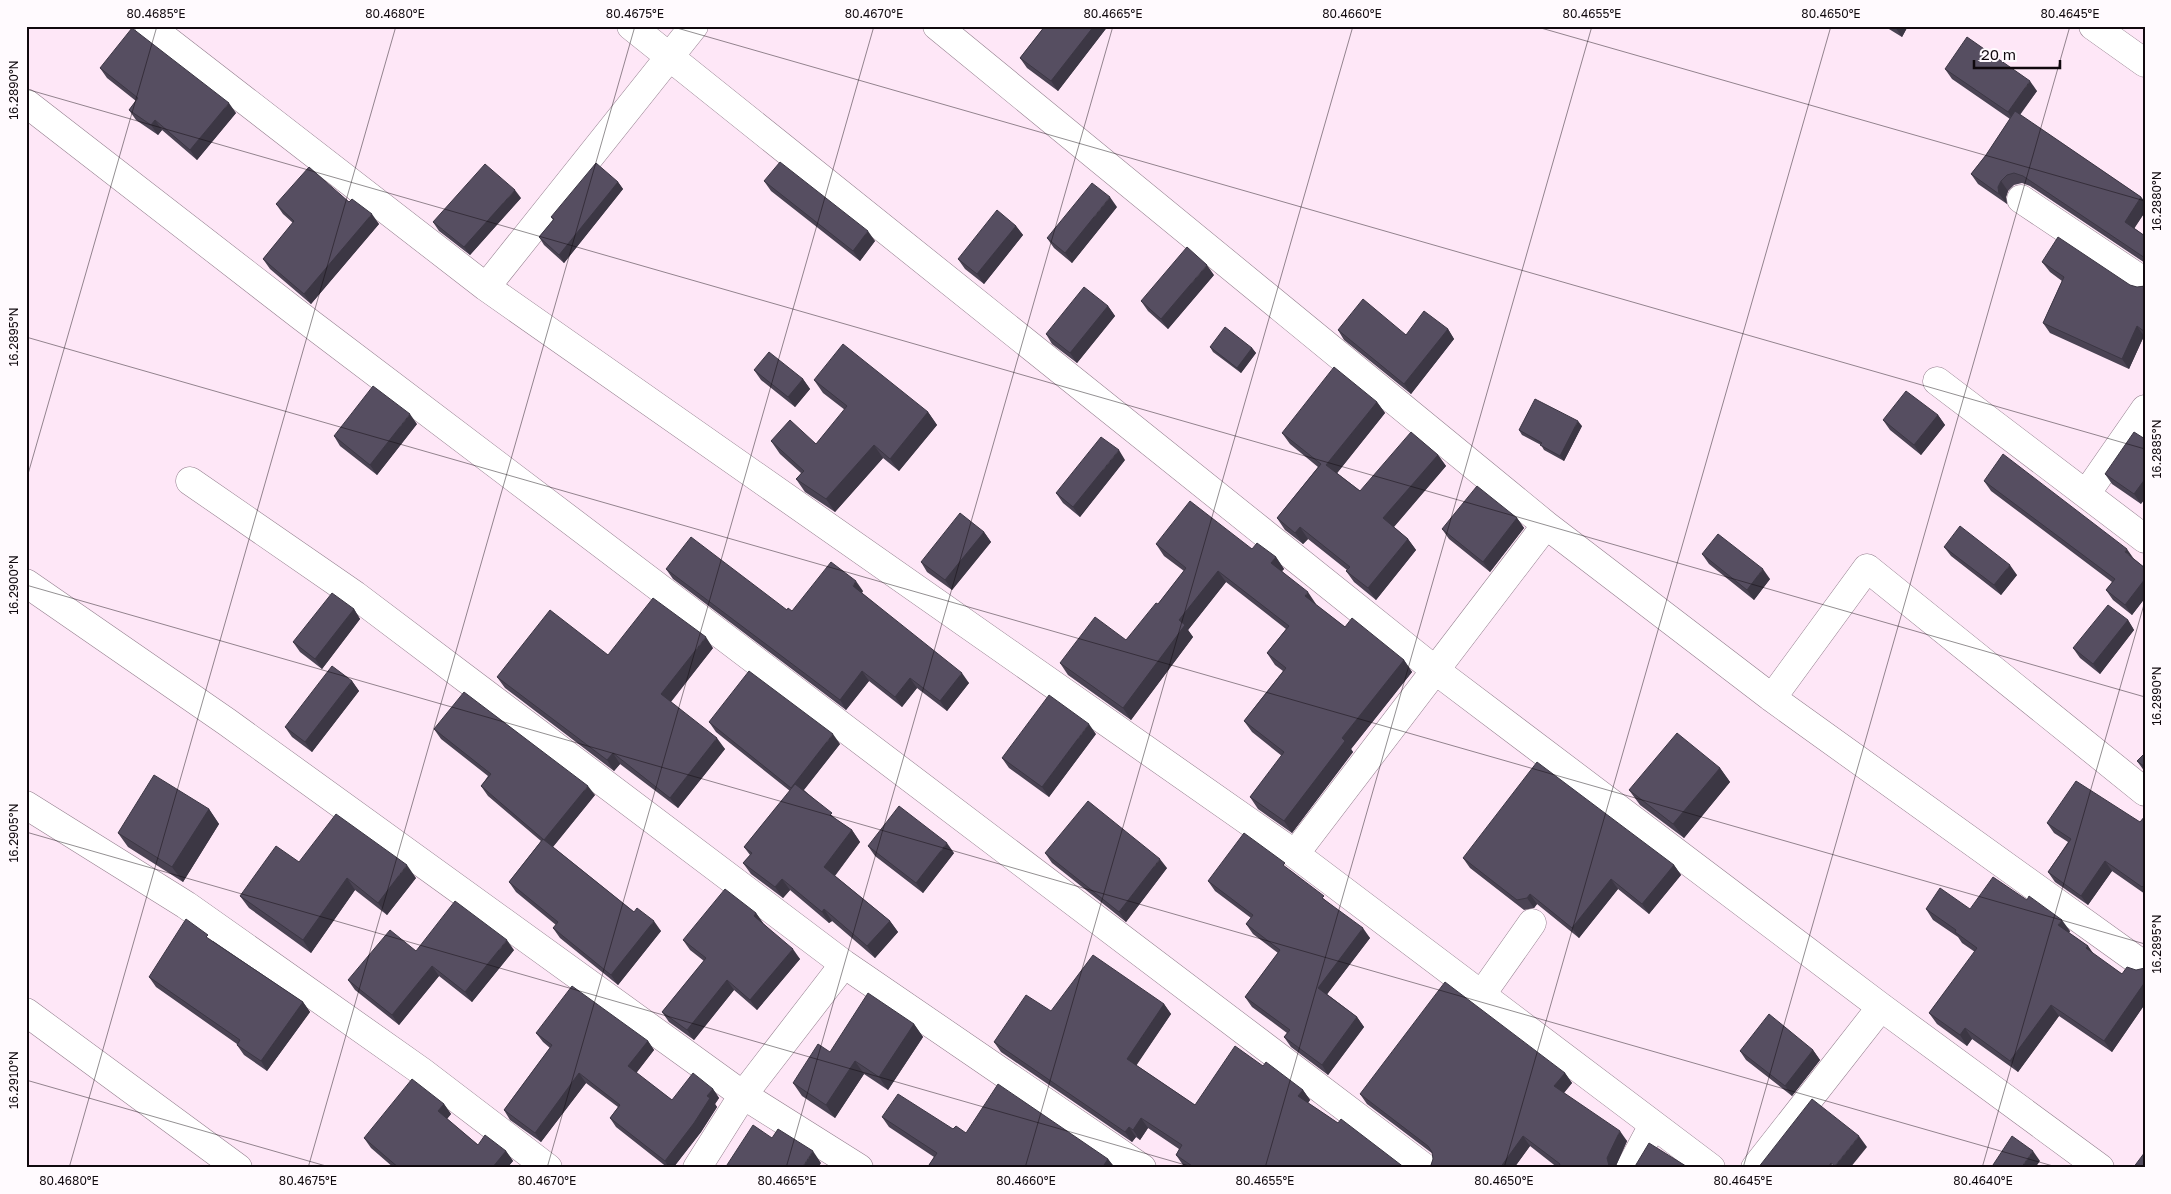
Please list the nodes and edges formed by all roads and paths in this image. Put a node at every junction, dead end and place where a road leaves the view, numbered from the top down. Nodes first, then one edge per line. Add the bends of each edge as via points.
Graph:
1 (149, 26) edge
2 (631, 26) edge
3 (694, 26) edge
4 (937, 26) edge
5 (2093, 26) edge
6 (671, 56) junction
7 (2145, 62) edge
8 (26, 103) edge
9 (2021, 199) dead end
10 (2145, 282) edge
11 (486, 287) junction
12 (1937, 380) dead end
13 (2145, 409) edge
14 (190, 481) dead end
15 (2086, 494) junction
16 (1546, 525) junction
17 (2145, 539) edge
18 (26, 583) edge
19 (1435, 670) junction
20 (1772, 698) junction
21 (2145, 792) edge
22 (26, 805) edge
23 (1295, 854) junction
24 (1532, 923) dead end
25 (844, 964) junction
26 (2145, 966) edge
27 (1482, 994) junction
28 (1881, 1007) junction
29 (26, 1012) edge
30 (743, 1095) junction
31 (1653, 1125) junction
32 (238, 1168) edge
33 (548, 1168) edge
34 (697, 1168) edge
35 (859, 1168) edge
36 (1142, 1168) edge
37 (1425, 1168) edge
38 (1630, 1168) edge
39 (1712, 1168) edge
40 (1755, 1168) edge
41 (2100, 1168) edge

1 - 11 street
2 - 6 street
3 - 6 street
4 - 16 street
5 - 7 street
6 - 11 street
6 - 19 street
8 - 37 street via 302,317
9 - 10 street
11 - 23 street
12 - 15 street
13 - 15 street
14 - 25 street via 355,594
15 - 17 street
16 - 19 street
16 - 20 street
18 - 30 street via 228,722
19 - 23 street
19 - 28 street
20 - 21 street via 1867,568
20 - 26 street
22 - 33 street via 186,905 421,1071
23 - 27 street
24 - 27 street
25 - 30 street
25 - 36 street
27 - 31 street
28 - 40 street
28 - 41 street
29 - 32 street
30 - 34 street
30 - 35 street
31 - 38 street
31 - 39 street

